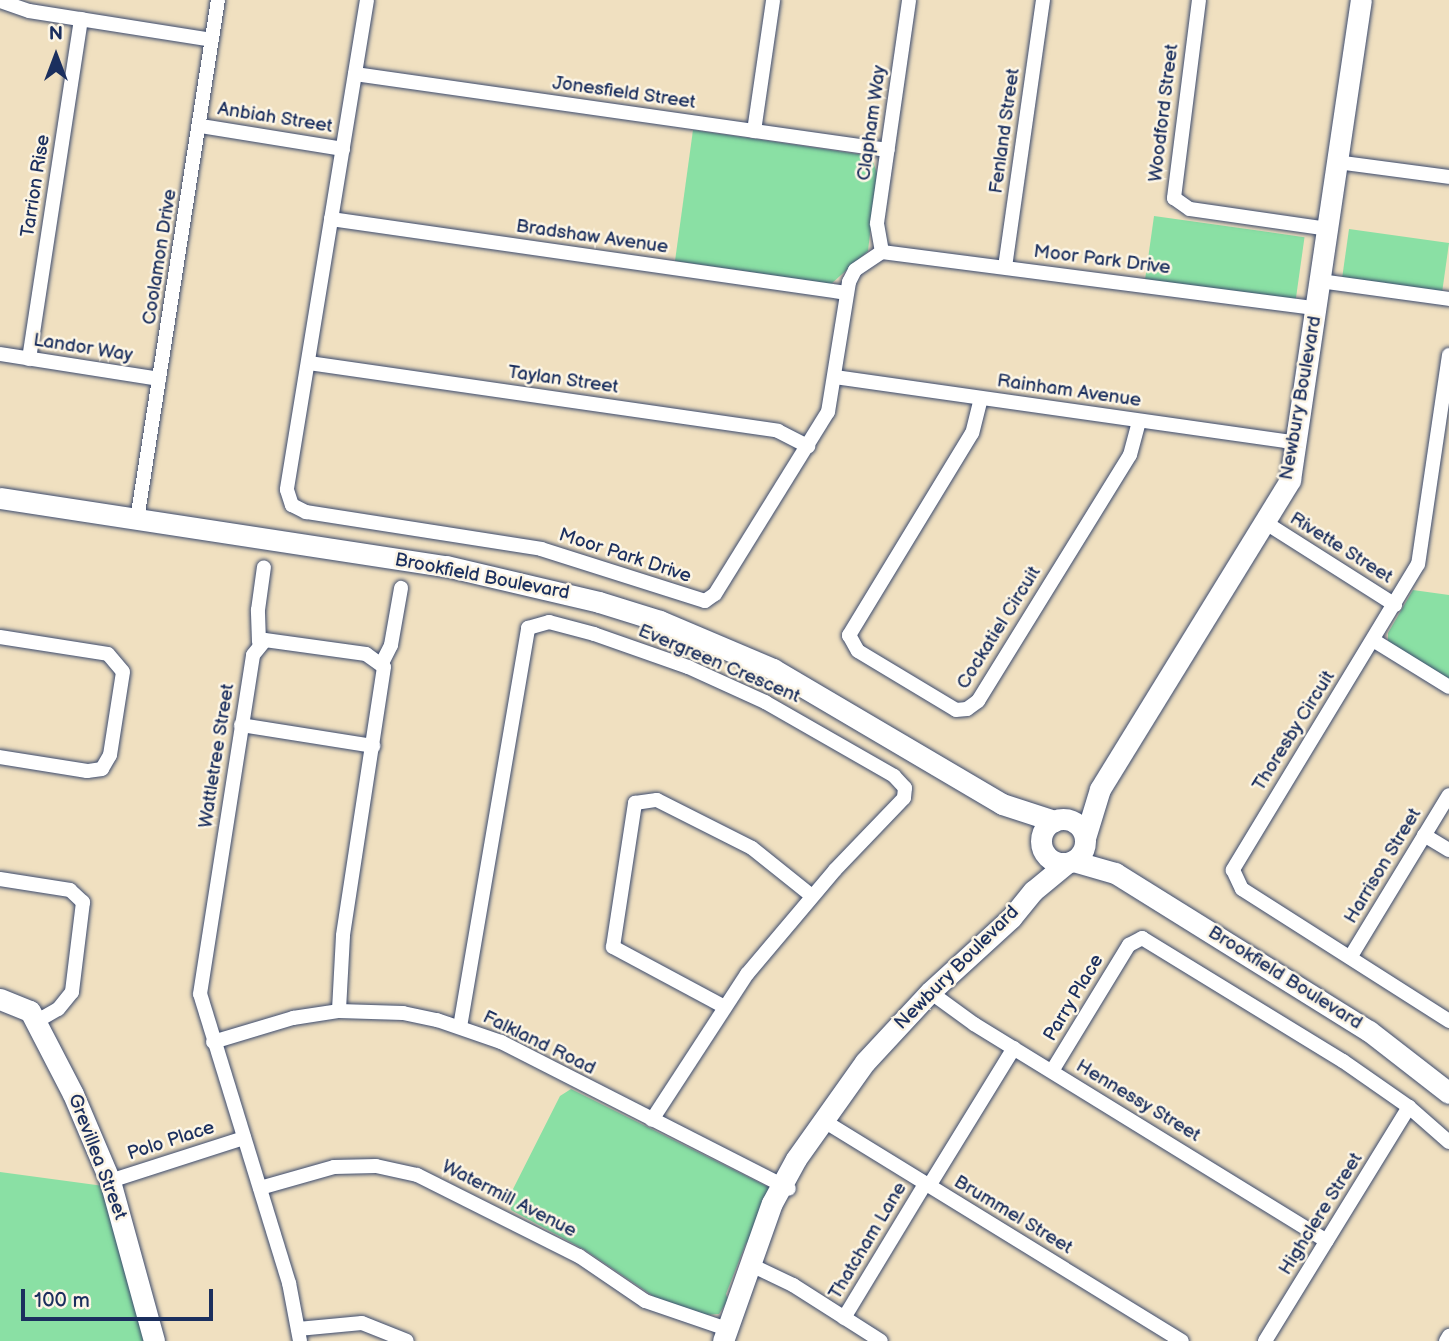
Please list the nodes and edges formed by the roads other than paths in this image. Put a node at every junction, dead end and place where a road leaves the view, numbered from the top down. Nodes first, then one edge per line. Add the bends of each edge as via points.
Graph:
1 (218, 0) edge
2 (367, 0) edge
3 (773, 0) edge
4 (909, 0) edge
5 (1043, 0) edge
6 (1199, 0) edge
7 (1361, 0) edge
8 (0, 1) edge
9 (81, 19) junction
10 (212, 40) junction
11 (355, 74) junction
12 (201, 126) junction
13 (754, 131) junction
14 (343, 149) junction
15 (888, 150) junction
16 (1337, 162) junction
17 (1449, 177) edge
18 (331, 219) junction
19 (1328, 229) junction
20 (883, 252) junction
21 (1005, 267) junction
22 (1320, 281) junction
23 (847, 293) junction
24 (1449, 299) edge
25 (1316, 308) junction
26 (0, 354) edge
27 (1449, 355) edge
28 (29, 359) junction
29 (309, 363) junction
30 (835, 377) junction
31 (159, 379) junction
32 (981, 398) junction
33 (1139, 421) junction
34 (1296, 443) junction
35 (808, 446) junction
36 (0, 498) edge
37 (137, 520) junction
38 (1266, 523) junction
39 (264, 567) dead end
40 (401, 588) dead end
41 (1395, 605) junction
42 (0, 636) edge
43 (1373, 640) junction
44 (259, 642) junction
45 (382, 663) junction
46 (1449, 687) edge
47 (241, 725) junction
48 (373, 746) junction
49 (0, 757) edge
50 (1100, 789) junction
51 (1449, 795) edge
52 (1002, 804) junction
53 (1056, 820) junction
54 (1424, 835) junction
55 (1085, 840) junction
56 (1042, 848) junction
57 (1449, 850) edge
58 (1070, 862) junction
59 (1115, 873) junction
60 (0, 879) edge
61 (1033, 891) junction
62 (812, 896) junction
63 (1351, 956) junction
64 (930, 992) junction
65 (0, 999) edge
66 (723, 1006) junction
67 (339, 1011) junction
68 (37, 1021) junction
69 (1449, 1021) edge
70 (460, 1027) junction
71 (213, 1041) junction
72 (1014, 1048) junction
73 (1052, 1072) junction
74 (1449, 1093) edge
75 (1409, 1107) junction
76 (652, 1120) junction
77 (824, 1121) junction
78 (244, 1138) junction
79 (1449, 1143) edge
80 (110, 1181) junction
81 (927, 1185) junction
82 (786, 1187) junction
83 (260, 1188) junction
84 (1327, 1241) junction
85 (749, 1264) junction
86 (844, 1318) junction
87 (299, 1335) edge
88 (725, 1335) edge
89 (860, 1335) edge
90 (1449, 1336) edge
91 (154, 1341) edge
92 (407, 1341) edge
93 (881, 1341) edge
94 (1182, 1341) edge
95 (1265, 1341) edge
96 (1446, 1341) edge

1 - 10 street, Coolamon Drive
2 - 11 street, Moor Park Drive
3 - 13 street
4 - 15 street, Clapham Way
5 - 21 street, Fenland Street
6 - 19 street, Woodford Street via 1174,198 1190,209
7 - 16 street, Newbury Boulevard
8 - 9 street
9 - 10 street
9 - 28 street, Tarrion Rise
10 - 12 street, Coolamon Drive
11 - 13 street, Jonesfield Street
11 - 14 street, Moor Park Drive
12 - 14 street, Anbiah Street
12 - 31 street, Coolamon Drive
13 - 15 street, Jonesfield Street
14 - 18 street, Moor Park Drive
15 - 20 street, Clapham Way via 877,223
16 - 17 street
16 - 19 street, Newbury Boulevard
18 - 23 street, Bradshaw Avenue
18 - 29 street, Moor Park Drive
19 - 22 street, Newbury Boulevard
20 - 21 street, Moor Park Drive
20 - 23 street, Moor Park Drive via 855,270
21 - 25 street, Moor Park Drive
22 - 24 street
22 - 25 street, Newbury Boulevard
23 - 30 street, Moor Park Drive
25 - 34 street, Newbury Boulevard
26 - 28 street, Landor Way
27 - 41 street, Thoresby Circuit via 1420,557
28 - 31 street, Landor Way
29 - 35 street, Taylan Street via 778,431
29 - 35 street, Moor Park Drive via 287,490 296,508 541,549 700,601 715,594
30 - 32 street, Rainham Avenue
30 - 35 street, Moor Park Drive via 828,412
31 - 37 street, Coolamon Drive
32 - 33 street, Rainham Avenue
32 - 33 street, Cockatiel Circuit via 972,433 849,635 858,651 962,711 978,701 1130,455
33 - 34 street, Rainham Avenue
34 - 38 street, Newbury Boulevard via 1290,480
36 - 37 street, Brookfield Boulevard
37 - 52 street, Brookfield Boulevard via 513,579 660,621 826,697
38 - 41 street, Rivette Street
38 - 50 street, Newbury Boulevard
39 - 44 street, Wattletree Street
40 - 45 street via 391,645
41 - 43 street, Thoresby Circuit
42 - 49 street via 108,654 122,672 110,755 102,769 87,771
43 - 46 street
43 - 63 street, Thoresby Circuit via 1233,870 1242,889
44 - 45 street via 272,639 366,654
44 - 47 street, Wattletree Street
45 - 48 street
47 - 48 street
47 - 71 street, Wattletree Street via 201,983
48 - 67 street via 343,936
50 - 53 street, Newbury Boulevard
50 - 55 street, Newbury Boulevard
51 - 54 street, Harrison Street
52 - 53 street, Brookfield Boulevard
52 - 56 street, Brookfield Boulevard
53 - 55 street via 1073,821
53 - 56 street via 1043,830
54 - 57 street
54 - 63 street, Harrison Street
55 - 58 street
55 - 59 street, Brookfield Boulevard
56 - 58 street via 1054,862
56 - 61 street, Newbury Boulevard
58 - 59 street, Brookfield Boulevard
58 - 61 street, Newbury Boulevard
59 - 74 street, Brookfield Boulevard via 1369,1031
60 - 68 street via 70,890 83,902 72,992 58,1009
61 - 64 street, Newbury Boulevard via 1011,918
62 - 66 street, Evergreen Crescent
62 - 66 street via 752,848 657,800 635,803 611,936 613,947
62 - 70 street, Evergreen Crescent via 901,804 906,793 902,782 804,722 728,684 606,638 536,622 525,634
63 - 69 street, Thoresby Circuit
64 - 72 street, Hennessy Street
64 - 77 street, Newbury Boulevard via 865,1062
65 - 68 street via 24,1006
66 - 76 street, Evergreen Crescent
67 - 70 street, Falkland Road via 403,1013
67 - 71 street, Falkland Road via 293,1018
68 - 80 street, Grevillea Street
70 - 76 street, Falkland Road via 501,1042
71 - 78 street, Wattletree Street
72 - 73 street, Hennessy Street
72 - 81 street, Thatcham Lane
73 - 75 street, Parry Place via 1137,938 1147,939 1343,1060
73 - 84 street, Hennessy Street
75 - 79 street
75 - 84 street, Highclere Street
76 - 82 street, Falkland Road
77 - 81 street, Brummel Street
77 - 82 street, Newbury Boulevard
78 - 80 street, Polo Place
78 - 83 street, Wattletree Street
80 - 91 street, Grevillea Street
81 - 86 street, Thatcham Lane
81 - 94 street, Brummel Street
82 - 85 street, Newbury Boulevard
83 - 87 street, Wattletree Street
83 - 88 street, Watermill Avenue via 334,1167 376,1166 417,1175 579,1256 645,1301
84 - 95 street, Highclere Street
85 - 86 street
85 - 88 street, Newbury Boulevard
86 - 89 street
87 - 92 street via 362,1323
89 - 93 street
90 - 96 street

